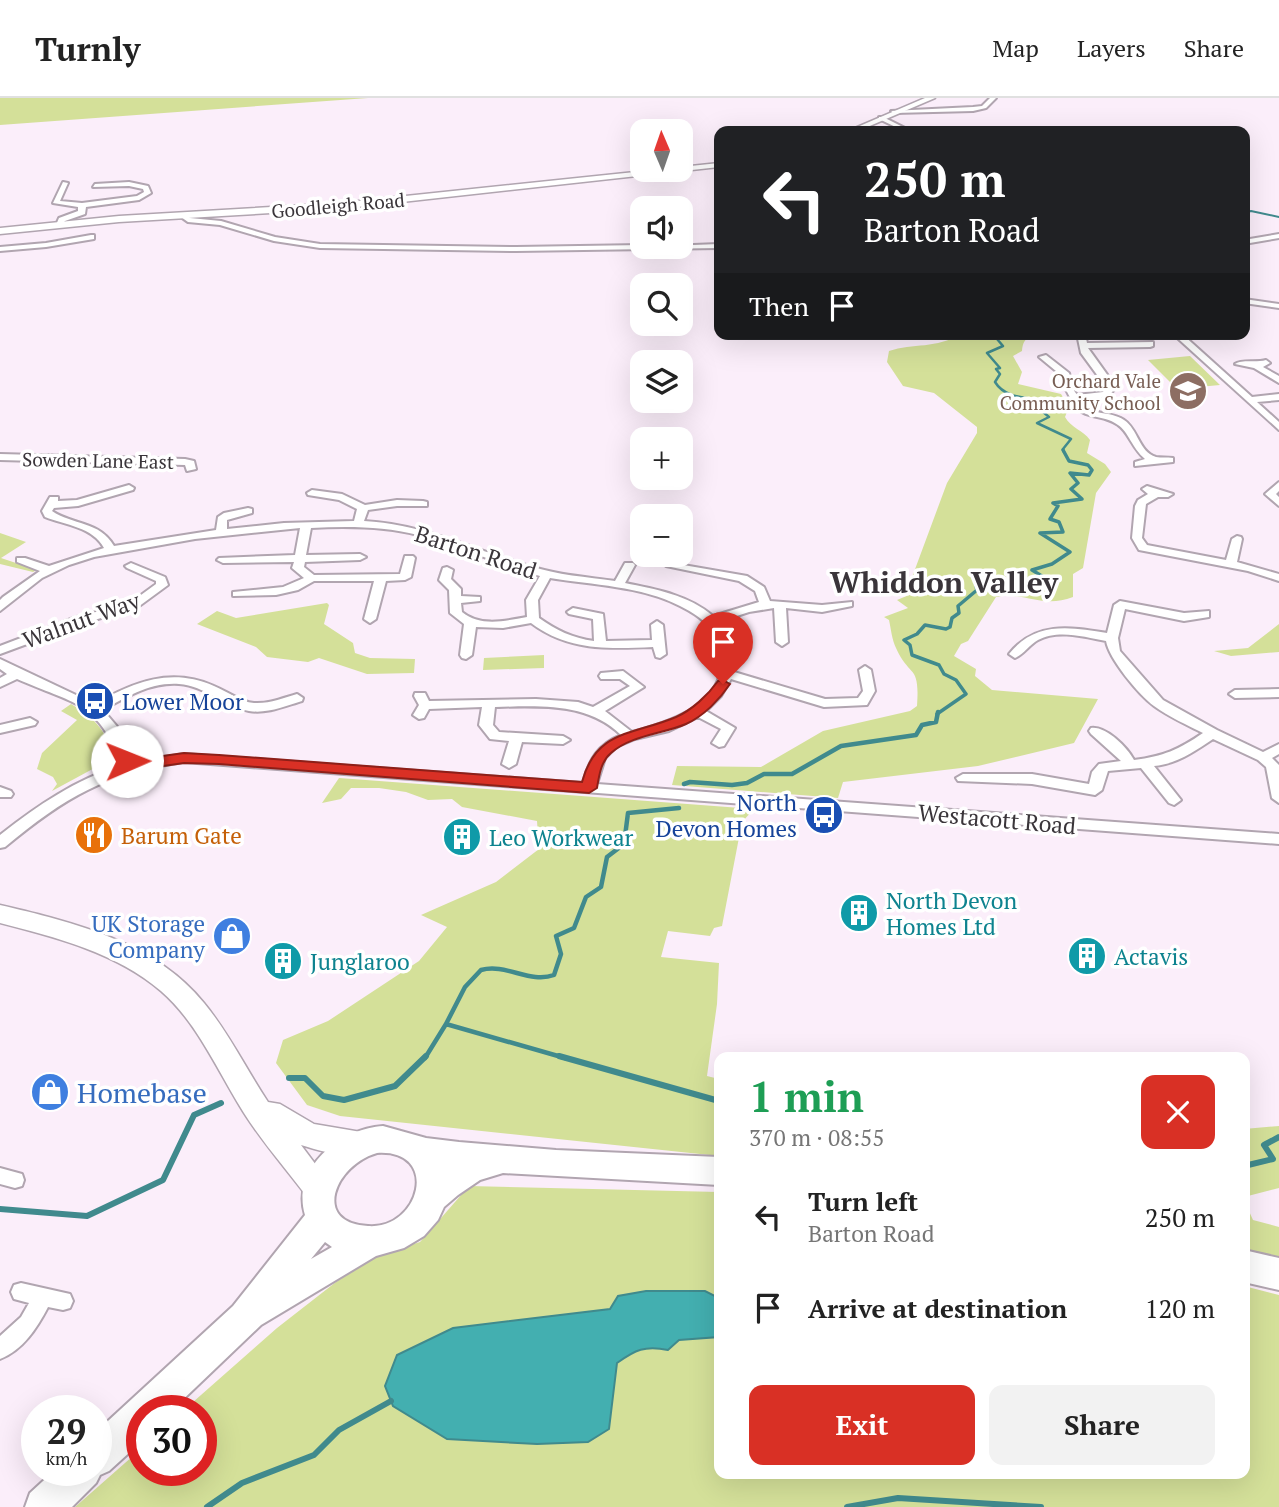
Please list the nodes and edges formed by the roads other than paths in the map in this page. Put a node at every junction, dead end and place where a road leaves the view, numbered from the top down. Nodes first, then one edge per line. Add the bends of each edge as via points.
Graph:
1 (932, 98) edge
2 (993, 98) edge
3 (894, 111) junction
4 (881, 118) junction
5 (863, 126) edge
6 (898, 126) edge
7 (714, 166) edge
8 (693, 168) edge
9 (630, 175) edge
10 (65, 183) dead end
11 (95, 186) dead end
12 (61, 192) junction
13 (49, 193) dead end
14 (82, 205) junction
15 (185, 217) junction
16 (60, 225) junction
17 (0, 231) edge
18 (1279, 236) edge
19 (91, 237) dead end
20 (1250, 241) edge
21 (714, 246) edge
22 (0, 249) edge
23 (1250, 303) edge
24 (1279, 306) edge
25 (1082, 340) edge
26 (1183, 340) edge
27 (1152, 344) dead end
28 (1083, 346) junction
29 (1042, 362) dead end
30 (1266, 363) dead end
31 (1239, 364) dead end
32 (1256, 366) junction
33 (1279, 380) edge
34 (1279, 397) edge
35 (1250, 400) junction
36 (1077, 402) junction
37 (1279, 426) edge
38 (0, 457) edge
39 (1152, 460) junction
40 (1169, 460) dead end
41 (1139, 464) dead end
42 (191, 469) dead end
43 (1279, 485) edge
44 (132, 486) dead end
45 (1157, 492) dead end
46 (312, 494) dead end
47 (1279, 503) edge
48 (424, 504) dead end
49 (363, 509) junction
50 (248, 511) dead end
51 (358, 525) junction
52 (306, 526) junction
53 (221, 533) junction
54 (1251, 541) dead end
55 (110, 550) junction
56 (360, 557) dead end
57 (298, 558) junction
58 (409, 558) dead end
59 (21, 560) dead end
60 (223, 560) dead end
61 (1231, 564) junction
62 (629, 565) dead end
63 (131, 566) dead end
64 (686, 567) edge
65 (49, 570) junction
66 (447, 570) dead end
67 (547, 574) junction
68 (381, 577) junction
69 (311, 578) junction
70 (1279, 578) edge
71 (618, 586) junction
72 (237, 594) dead end
73 (455, 600) junction
74 (476, 600) dead end
75 (780, 604) junction
76 (848, 604) dead end
77 (766, 605) junction
78 (0, 607) edge
79 (573, 612) dead end
80 (1206, 613) dead end
81 (370, 619) dead end
82 (533, 619) junction
83 (710, 621) junction
84 (470, 624) junction
85 (657, 625) dead end
86 (1112, 638) junction
87 (782, 642) dead end
88 (600, 644) junction
89 (0, 650) edge
90 (466, 655) dead end
91 (1016, 657) dead end
92 (0, 663) edge
93 (865, 670) dead end
94 (16, 674) junction
95 (727, 674) junction
96 (606, 676) dead end
97 (0, 684) edge
98 (1279, 693) edge
99 (1235, 694) dead end
100 (297, 698) dead end
101 (489, 704) junction
102 (422, 705) dead end
103 (95, 709) junction
104 (697, 710) junction
105 (595, 711) junction
106 (30, 722) dead end
107 (0, 729) edge
108 (1096, 731) dead end
109 (1212, 733) junction
110 (630, 737) junction
111 (516, 739) junction
112 (562, 740) dead end
113 (719, 743) dead end
114 (1279, 748) edge
115 (1263, 757) junction
116 (509, 764) dead end
117 (1137, 764) junction
118 (129, 766) junction
119 (963, 778) dead end
120 (589, 788) junction
121 (1279, 798) edge
122 (1174, 800) dead end
123 (1279, 839) edge
124 (0, 843) edge
125 (0, 914) edge
126 (248, 1096) junction
127 (363, 1143) junction
128 (417, 1149) junction
129 (506, 1160) junction
130 (714, 1171) edge
131 (433, 1197) junction
132 (321, 1204) junction
133 (370, 1242) junction
134 (1250, 1267) edge
135 (1279, 1274) edge
136 (22, 1292) dead end
137 (245, 1318) junction
138 (0, 1349) edge
139 (162, 1395) edge
140 (126, 1430) edge
141 (112, 1443) edge
142 (66, 1486) edge
143 (44, 1507) edge

1 - 3 street
2 - 3 street via 984,107 973,109
3 - 4 street
4 - 5 street
4 - 6 street
7 - 8 street
9 - 15 street, Goodleigh Road
10 - 12 street
11 - 14 street via 117,181 143,186 148,193
12 - 13 street
12 - 14 street via 56,203
14 - 16 street via 82,212 63,219
15 - 16 street, Goodleigh Road
15 - 21 street via 231,225 288,243 320,246
16 - 17 street, Goodleigh Road
18 - 20 street
19 - 22 street
23 - 24 street
25 - 28 street
26 - 35 street
27 - 28 street
28 - 36 street via 1111,387 1106,394
29 - 36 street via 1066,375
30 - 32 street
31 - 32 street
32 - 33 street
34 - 35 street
35 - 37 street
36 - 39 street via 1087,413 1124,423 1138,448
38 - 42 street, Sowden Lane East via 185,462
39 - 40 street
39 - 41 street
43 - 47 street via 1270,494
44 - 55 street via 78,503 52,502 47,511 98,532
45 - 61 street via 1142,502 1138,544 1149,550
46 - 49 street via 342,497
48 - 49 street
49 - 51 street
50 - 53 street via 222,519
51 - 52 street, Barton Road
51 - 67 street, Barton Road via 435,536
52 - 53 street, Barton Road
52 - 57 street
53 - 55 street, Barton Road
54 - 61 street via 1233,535
55 - 65 street, Barton Road
56 - 57 street
57 - 60 street
57 - 69 street via 298,568
58 - 68 street via 405,577
59 - 65 street
61 - 70 street
62 - 71 street
63 - 89 street, Walnut Way via 152,573 162,585 134,605
64 - 77 street via 743,578 760,589
65 - 78 street, Barton Road
66 - 73 street via 445,580 455,589
67 - 71 street, Barton Road
67 - 82 street via 532,600
68 - 69 street
68 - 81 street
69 - 72 street via 284,592
71 - 83 street, Barton Road via 660,593
73 - 74 street
73 - 84 street via 456,613
75 - 76 street via 819,610
75 - 77 street
75 - 87 street
77 - 83 street
79 - 88 street via 599,617
80 - 86 street via 1184,617 1121,601
82 - 84 street
82 - 88 street via 561,639
83 - 95 street, Barton Road via 727,646
84 - 90 street
85 - 88 street via 660,649
86 - 91 street via 1043,631 1023,643
86 - 109 street via 1120,661 1158,703
92 - 94 street
93 - 95 street via 869,691 862,702 824,703
94 - 97 street
94 - 103 street
95 - 104 street via 715,695
96 - 105 street via 623,675 638,687
98 - 99 street
100 - 103 street via 274,708 244,707 192,682 168,680 138,687
101 - 102 street
101 - 105 street via 564,704
101 - 111 street via 487,730
103 - 118 street via 112,725
104 - 110 street via 672,725
104 - 113 street via 728,728
105 - 110 street
106 - 107 street
108 - 117 street
109 - 115 street
109 - 117 street via 1184,752
110 - 120 street via 606,749 595,763
111 - 112 street
111 - 116 street
114 - 115 street
115 - 121 street via 1276,774
117 - 119 street via 1104,767 1094,795 1032,779
117 - 122 street
118 - 120 street, Westacott Road via 184,758
118 - 124 street, Westacott Road via 74,788
120 - 123 street, Westacott Road
125 - 126 main road via 71,934 156,973 209,1028
126 - 127 main road via 300,1134
126 - 132 main road
127 - 128 highway via 386,1139
127 - 132 highway via 334,1161 324,1174
128 - 129 highway
128 - 131 highway via 433,1170
129 - 130 highway
129 - 131 highway via 479,1165 453,1178
131 - 133 highway via 422,1217 403,1233
132 - 133 highway via 342,1236
132 - 137 highway
133 - 137 highway
134 - 135 highway
136 - 138 street via 52,1300
137 - 139 highway
140 - 141 highway
142 - 143 highway

